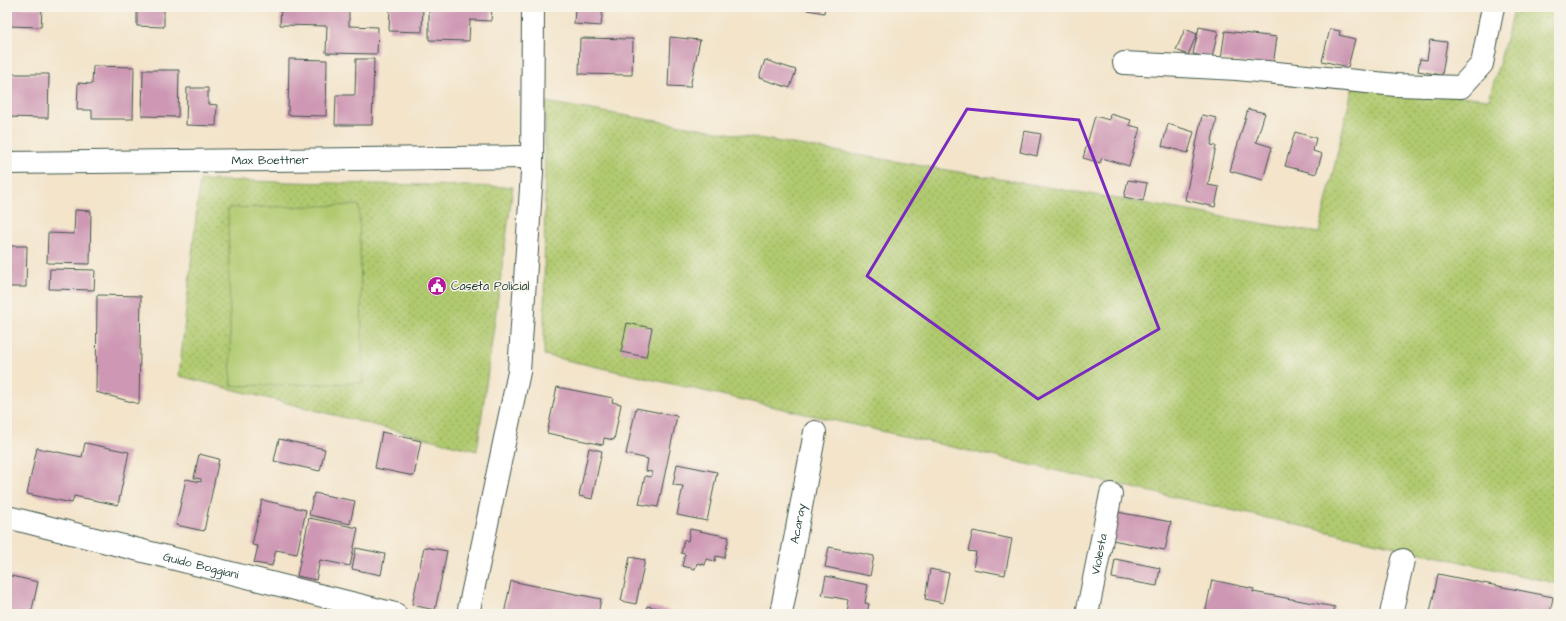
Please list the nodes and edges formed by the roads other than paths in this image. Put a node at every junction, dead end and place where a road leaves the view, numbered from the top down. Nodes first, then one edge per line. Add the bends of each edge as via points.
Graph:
1 (533, 7) edge
2 (1493, 7) edge
3 (1124, 64) dead end
4 (532, 157) junction
5 (7, 163) edge
6 (815, 432) dead end
7 (1111, 494) dead end
8 (7, 517) edge
9 (1403, 560) dead end
10 (383, 613) edge
11 (468, 614) edge
12 (781, 614) edge
13 (1087, 614) edge
14 (1391, 614) edge

1 - 4 street
2 - 3 street via 1482,64 1461,87 1396,85 1237,69
4 - 5 street, Max Boettner
4 - 11 street via 519,372
6 - 12 street, Acaray
7 - 13 street, Violesta
8 - 10 street, Guido Boggiani
9 - 14 street

